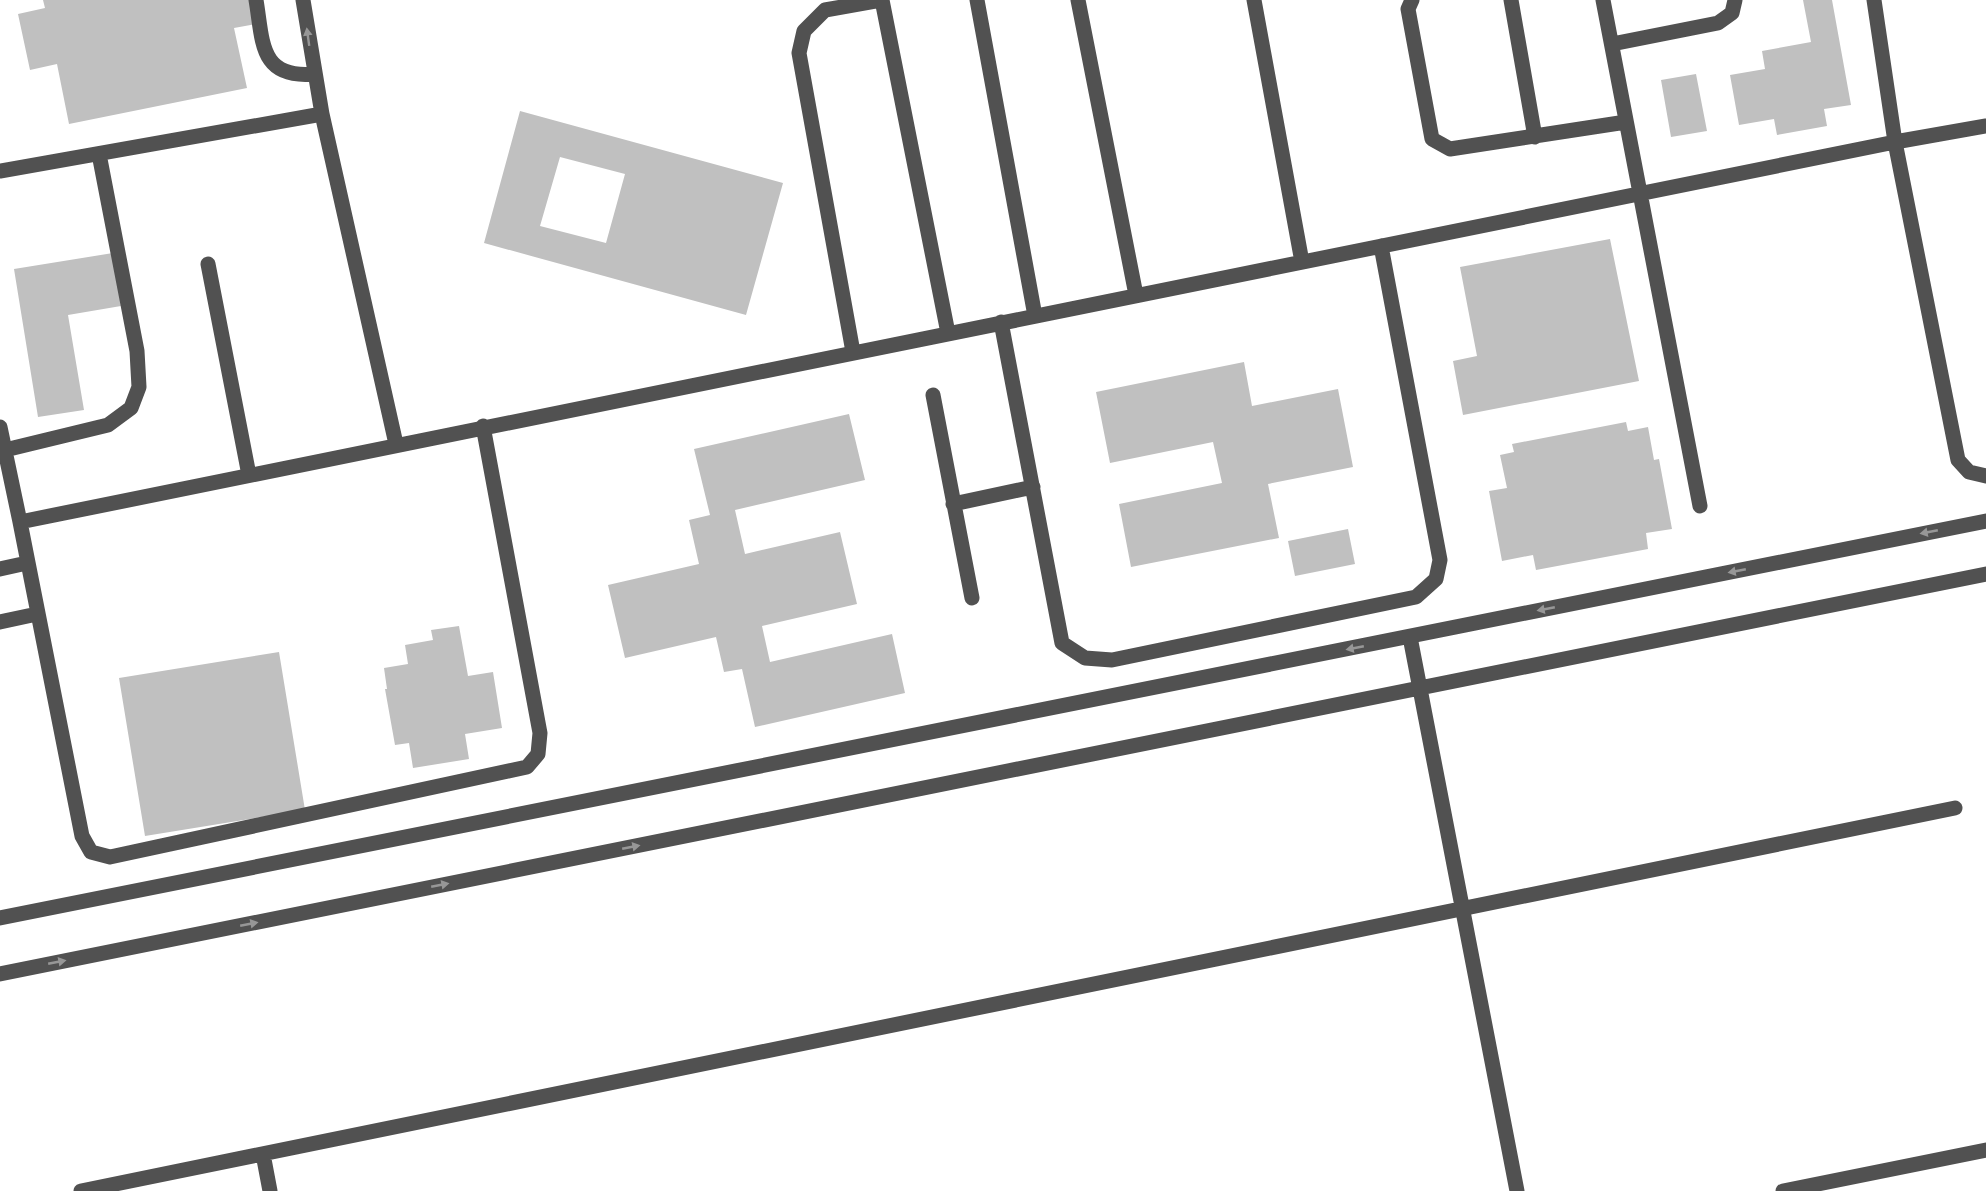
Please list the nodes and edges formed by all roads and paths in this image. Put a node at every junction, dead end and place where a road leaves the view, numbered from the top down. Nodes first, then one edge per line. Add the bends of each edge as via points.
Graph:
1 (256, 0) edge
2 (303, 0) edge
3 (882, 0) edge
4 (977, 0) edge
5 (1078, 0) edge
6 (1254, 0) edge
7 (1412, 0) edge
8 (1511, 0) edge
9 (1603, 0) edge
10 (1735, 0) edge
11 (1874, 0) edge
12 (1612, 45) junction
13 (314, 74) junction
14 (322, 114) junction
15 (1626, 122) junction
16 (1986, 126) edge
17 (1535, 137) junction
18 (1895, 142) junction
19 (99, 154) junction
20 (0, 171) edge
21 (1639, 194) junction
22 (1381, 246) junction
23 (1302, 262) junction
24 (208, 264) dead end
25 (1136, 295) junction
26 (1035, 316) junction
27 (1001, 322) junction
28 (948, 333) junction
29 (853, 352) junction
30 (933, 395) dead end
31 (483, 426) junction
32 (0, 427) edge
33 (396, 444) junction
34 (5, 450) junction
35 (249, 475) junction
36 (1986, 476) edge
37 (1033, 487) junction
38 (954, 504) junction
39 (1700, 506) dead end
40 (1986, 521) edge
41 (20, 522) junction
42 (27, 563) junction
43 (0, 569) edge
44 (1986, 574) edge
45 (972, 598) dead end
46 (37, 614) junction
47 (0, 622) edge
48 (1410, 637) junction
49 (1420, 688) junction
50 (1955, 808) dead end
51 (1462, 908) junction
52 (0, 918) edge
53 (0, 974) edge
54 (1986, 1150) edge
55 (263, 1154) junction
56 (81, 1191) edge
57 (270, 1191) edge
58 (1517, 1191) edge
59 (1783, 1191) edge

1 - 13 street via 270,63 296,76
13 -> 2 street
3 - 28 street
3 - 29 street via 825,10 804,31 799,53
4 - 26 street
5 - 25 street
6 - 23 street
7 - 17 street via 1408,9 1432,139 1450,149
8 - 17 street
9 - 12 street
10 - 12 street via 1732,13 1718,23
11 - 18 street
12 - 15 street
13 - 14 street
14 - 19 street
14 - 33 street
15 - 17 street
15 - 21 street
16 - 18 street
18 - 21 street
18 - 36 street via 1958,460 1969,472
19 - 20 street
19 - 34 street via 137,351 139,387 131,408 108,425
21 - 22 street
21 - 39 street
22 - 23 street
22 - 37 street via 1440,560 1436,579 1416,597 1112,660 1084,658 1062,643
23 - 25 street
24 - 35 street
25 - 26 street
26 - 27 street
27 - 28 street
27 - 37 street
28 - 29 street
29 - 31 street
30 - 38 street
31 - 33 street
31 - 46 street via 540,733 538,754 527,767 110,857 91,852 82,836
32 - 34 street
33 - 35 street
34 - 41 street
35 - 41 street
37 - 38 street
38 - 45 street
40 -> 48 street
41 - 42 street
42 - 43 street
42 - 46 street
44 - 49 street
46 - 47 street
48 - 49 street
48 -> 52 street
49 - 51 street
53 -> 49 street
50 - 51 street
51 - 55 street
51 - 58 street
54 - 59 street
55 - 56 street
55 - 57 street

